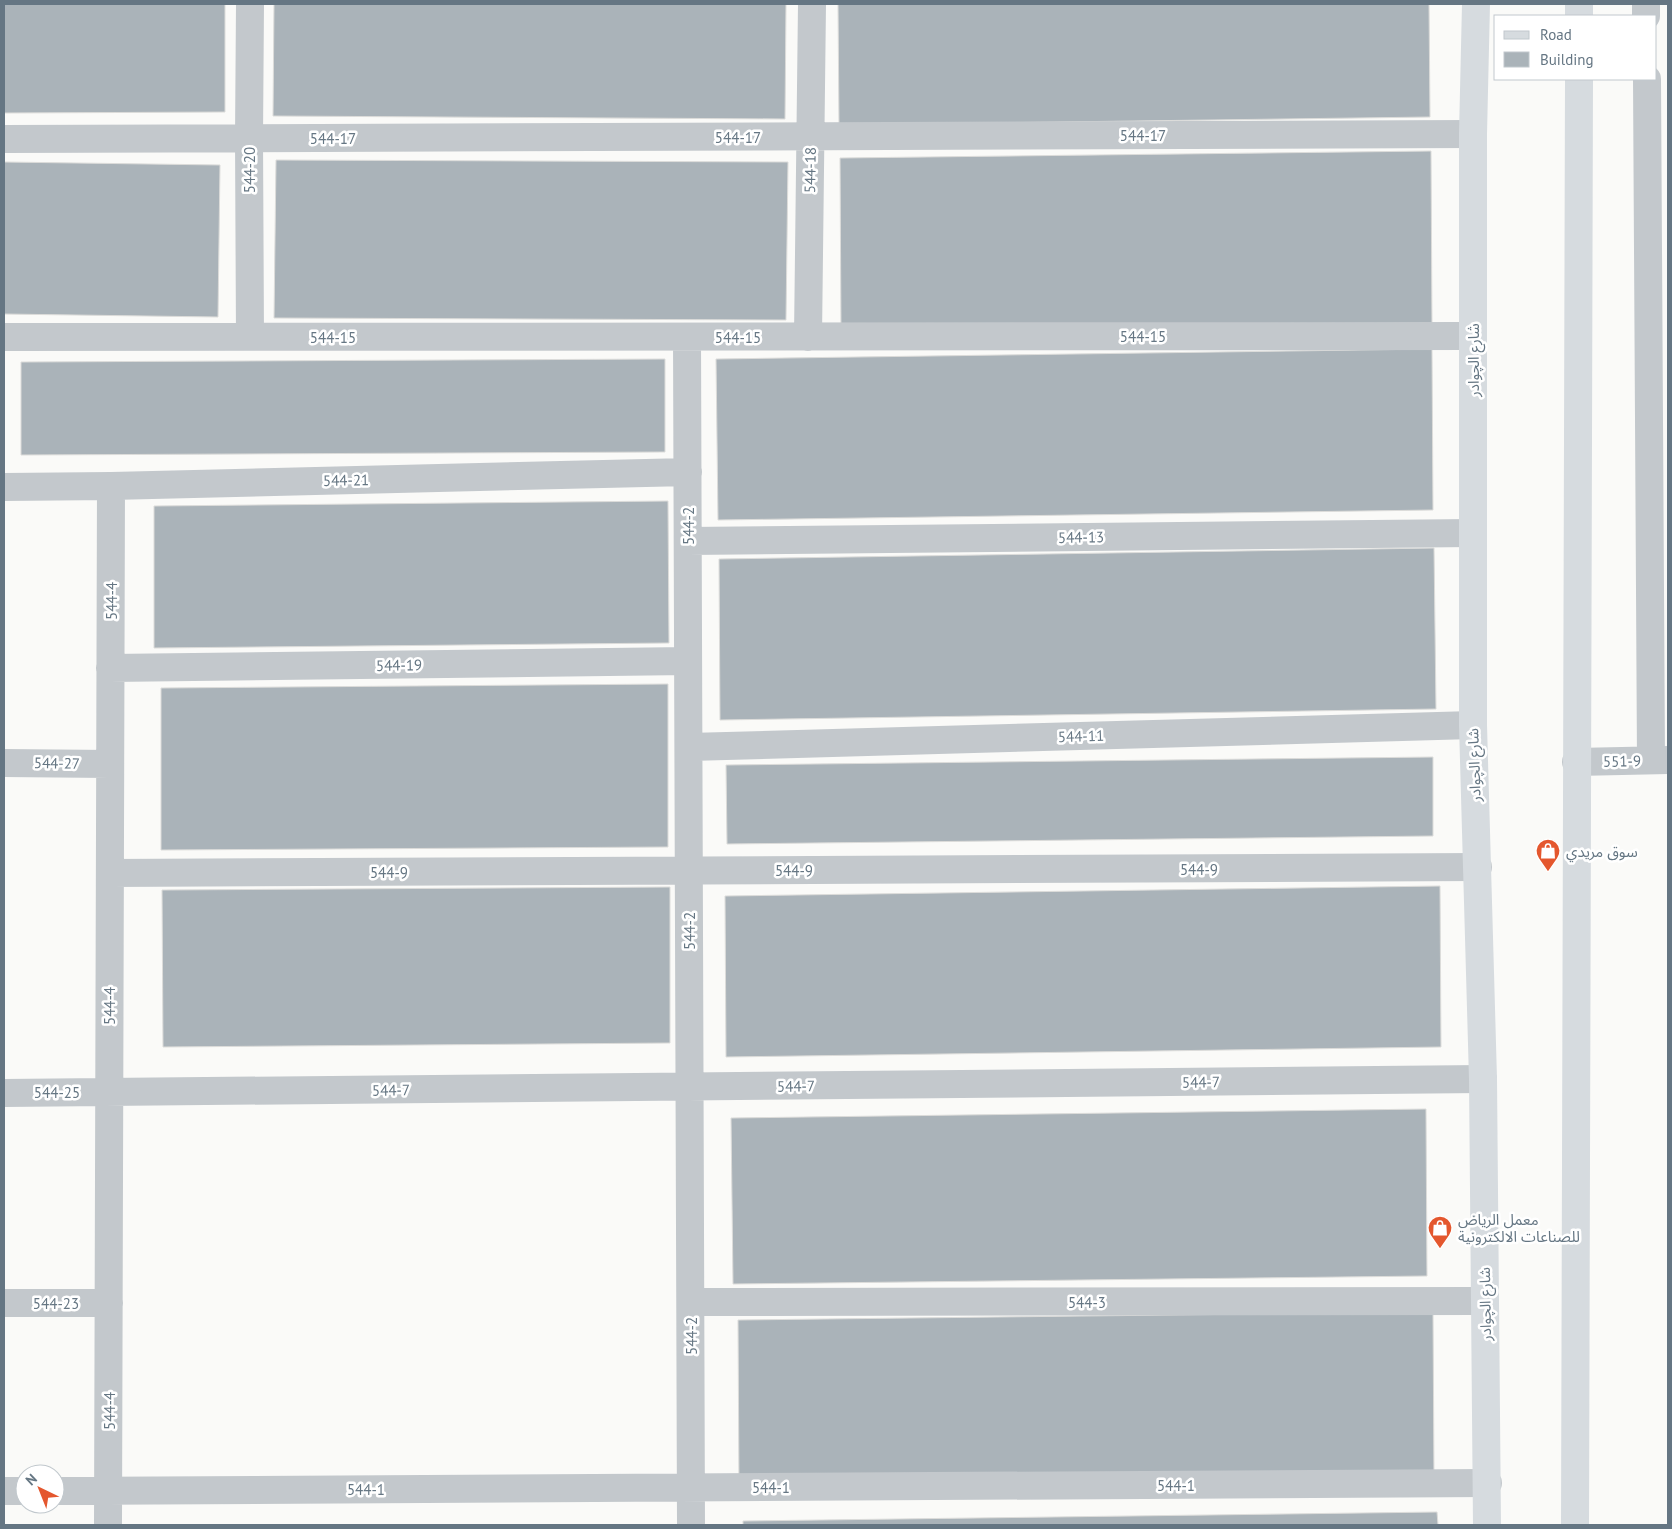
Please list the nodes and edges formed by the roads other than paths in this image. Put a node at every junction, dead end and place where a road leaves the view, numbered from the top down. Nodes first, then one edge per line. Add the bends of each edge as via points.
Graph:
1 (250, 4) edge
2 (812, 4) edge
3 (1476, 4) edge
4 (1579, 80) edge
5 (1647, 80) edge
6 (1473, 134) junction
7 (810, 136) junction
8 (249, 138) junction
9 (1658, 138) edge
10 (4, 139) edge
11 (1473, 336) junction
12 (4, 337) edge
13 (250, 337) junction
14 (688, 337) junction
15 (808, 337) junction
16 (1658, 343) edge
17 (688, 472) junction
18 (111, 486) junction
19 (4, 487) edge
20 (1474, 533) junction
21 (688, 541) junction
22 (1659, 551) edge
23 (688, 661) junction
24 (110, 668) junction
25 (1473, 725) junction
26 (688, 746) junction
27 (1659, 760) edge
28 (1576, 762) junction
29 (4, 763) edge
30 (110, 764) junction
31 (1478, 868) junction
32 (689, 871) junction
33 (110, 873) junction
34 (1483, 1079) junction
35 (690, 1087) junction
36 (109, 1092) junction
37 (4, 1093) edge
38 (1484, 1301) junction
39 (691, 1302) junction
40 (109, 1303) junction
41 (4, 1304) edge
42 (1488, 1483) junction
43 (691, 1488) junction
44 (65, 1491) edge
45 (108, 1491) junction
46 (108, 1525) edge
47 (691, 1525) edge
48 (1487, 1525) edge
49 (1574, 1525) edge

1 - 8 street, 544-20
2 - 7 street, 544-18
3 - 6 main road, شارع الچوادر
4 - 28 main road
5 - 9 street
6 - 7 street, 544-17
6 - 11 main road, شارع الچوادر
7 - 8 street, 544-17
7 - 15 street, 544-18
8 - 10 street, 544-17
8 - 13 street, 544-20
9 - 16 street
11 - 15 street, 544-15
11 - 20 main road, شارع الچوادر
12 - 13 street, 544-15
13 - 14 street, 544-15
14 - 15 street, 544-15
14 - 17 street, 544-2
16 - 22 street
17 - 18 street, 544-21
17 - 21 street, 544-2
18 - 19 street, 544-21
18 - 24 street, 544-4
20 - 21 street, 544-13
20 - 25 main road, شارع الچوادر
21 - 23 street, 544-2
22 - 27 street
23 - 24 street, 544-19
23 - 26 street, 544-2
24 - 30 street, 544-4
25 - 26 street, 544-11
25 - 31 main road, شارع الچوادر
26 - 32 street, 544-2
27 - 28 street, 551-9
28 - 49 main road
29 - 30 street, 544-27
30 - 33 street, 544-4
31 - 32 street, 544-9
31 - 34 main road, شارع الچوادر
32 - 33 street, 544-9
32 - 35 street, 544-2
33 - 36 street, 544-4
34 - 35 street, 544-7
34 - 38 main road, شارع الچوادر
35 - 36 street, 544-7
35 - 39 street, 544-2
36 - 37 street, 544-25
36 - 40 street, 544-4
38 - 39 street, 544-3
38 - 42 main road, شارع الچوادر
39 - 43 street, 544-2
40 - 41 street, 544-23
40 - 45 street, 544-4
42 - 43 street, 544-1
42 - 48 main road, شارع الچوادر
43 - 45 street, 544-1
43 - 47 street, 544-2
44 - 45 street, 544-1
45 - 46 street, 544-4

